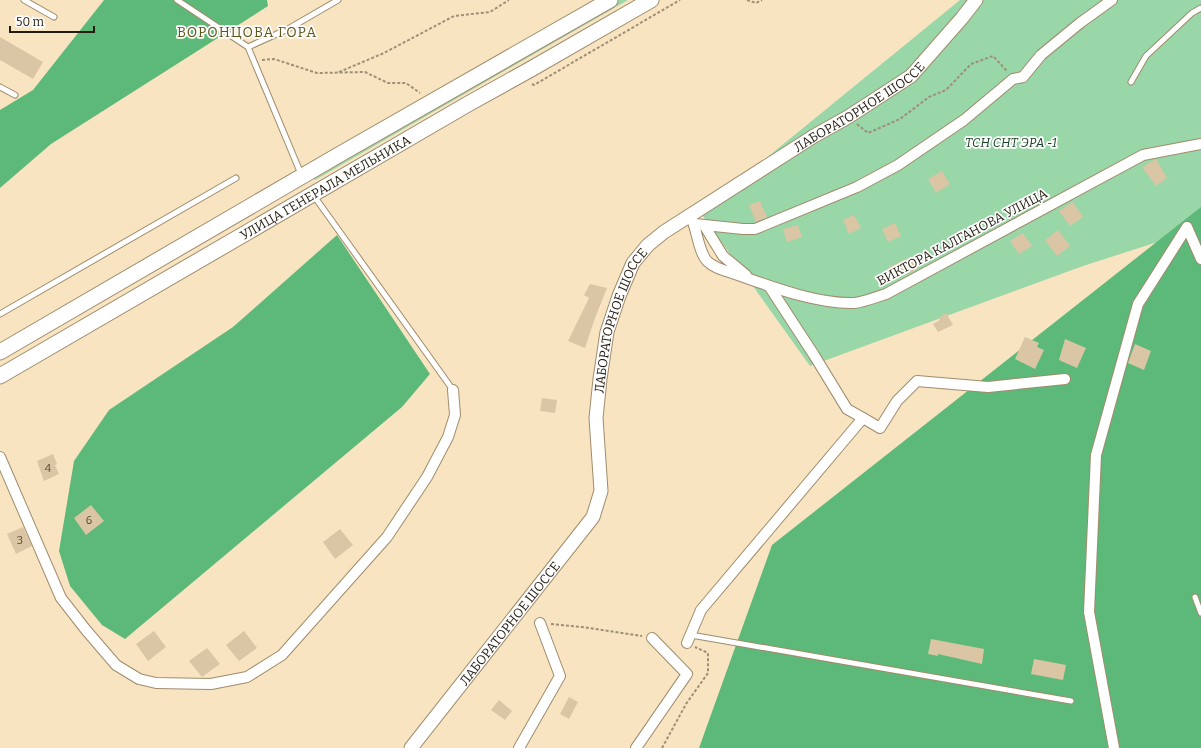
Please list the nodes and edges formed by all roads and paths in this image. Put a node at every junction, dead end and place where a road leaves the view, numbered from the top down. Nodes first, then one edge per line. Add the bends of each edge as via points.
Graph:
1 (24, 0) edge
2 (177, 0) edge
3 (338, 0) edge
4 (509, 0) edge
5 (610, 0) edge
6 (651, 0) edge
7 (747, 0) edge
8 (762, 0) edge
9 (976, 0) edge
10 (1112, 0) edge
11 (1201, 8) edge
12 (54, 17) dead end
13 (248, 47) junction
14 (253, 60) junction
15 (339, 72) junction
16 (1013, 79) junction
17 (1131, 82) dead end
18 (0, 87) edge
19 (421, 94) dead end
20 (15, 96) dead end
21 (848, 117) junction
22 (1201, 144) edge
23 (302, 177) junction
24 (236, 178) dead end
25 (312, 194) junction
26 (696, 221) junction
27 (1201, 259) edge
28 (754, 281) junction
29 (769, 286) junction
30 (0, 314) edge
31 (0, 352) edge
32 (0, 376) edge
33 (1065, 379) dead end
34 (453, 390) joint
35 (863, 418) junction
36 (0, 457) edge
37 (1195, 597) dead end
38 (1201, 613) edge
39 (540, 623) joint
40 (652, 638) joint
41 (689, 639) junction
42 (1070, 701) dead end
43 (411, 748) edge
44 (519, 748) edge
45 (636, 748) edge
46 (662, 748) edge
47 (1114, 748) edge

1 - 12 lane
2 - 13 lane
3 - 13 lane via 288,29
4 - 15 path via 490,12 454,16 384,53
5 - 23 main road, УЛИЦА ГЕНЕРАЛА МЕЛЬНИКА
6 - 25 main road, УЛИЦА ГЕНЕРАЛА МЕЛЬНИКА
7 - 8 path via 756,3
9 - 21 main road, ЛАБОРАТОРНОЕ ШОССЕ via 911,76
10 - 16 street via 1041,55 1023,77
11 - 17 lane via 1192,13 1146,56
13 - 14 lane
14 - 15 path via 274,59 317,73
14 - 23 lane
15 - 19 path via 365,72 388,83 406,83
16 - 21 path via 993,56 971,64 946,90 929,97 900,119 868,132
16 - 26 street via 964,120 898,165 857,186 755,229
18 - 20 lane
21 - 26 main road, ЛАБОРАТОРНОЕ ШОССЕ via 814,136
22 - 29 street, ВИКТОРА КАЛГАНОВА УЛИЦА via 1143,155 886,294 855,303 836,302
23 - 25 main road
23 - 31 main road, УЛИЦА ГЕНЕРАЛА МЕЛЬНИКА
24 - 30 lane
25 - 32 main road, УЛИЦА ГЕНЕРАЛА МЕЛЬНИКА
25 - 34 lane
26 - 28 street via 723,256
26 - 28 street, ВИКТОРА КАЛГАНОВА УЛИЦА via 701,249 712,266
26 - 43 main road, ЛАБОРАТОРНОЕ ШОССЕ via 664,232 648,245 633,263 619,296 607,332 600,379 596,418 601,491 592,516
27 - 47 street via 1187,227 1138,304 1096,455 1089,612
28 - 29 street, ВИКТОРА КАЛГАНОВА УЛИЦА
29 - 35 street via 846,409
33 - 35 street via 988,386 917,381 897,401 880,428
34 - 36 street via 455,415 448,437 427,477 387,537 282,655 246,677 211,684 156,683 139,678 116,665 61,598
35 - 41 street via 701,610
37 - 38 lane
39 - 40 path
39 - 44 street via 560,676
40 - 45 street via 687,674
41 - 42 lane
41 - 46 path via 708,653 708,673 686,704

